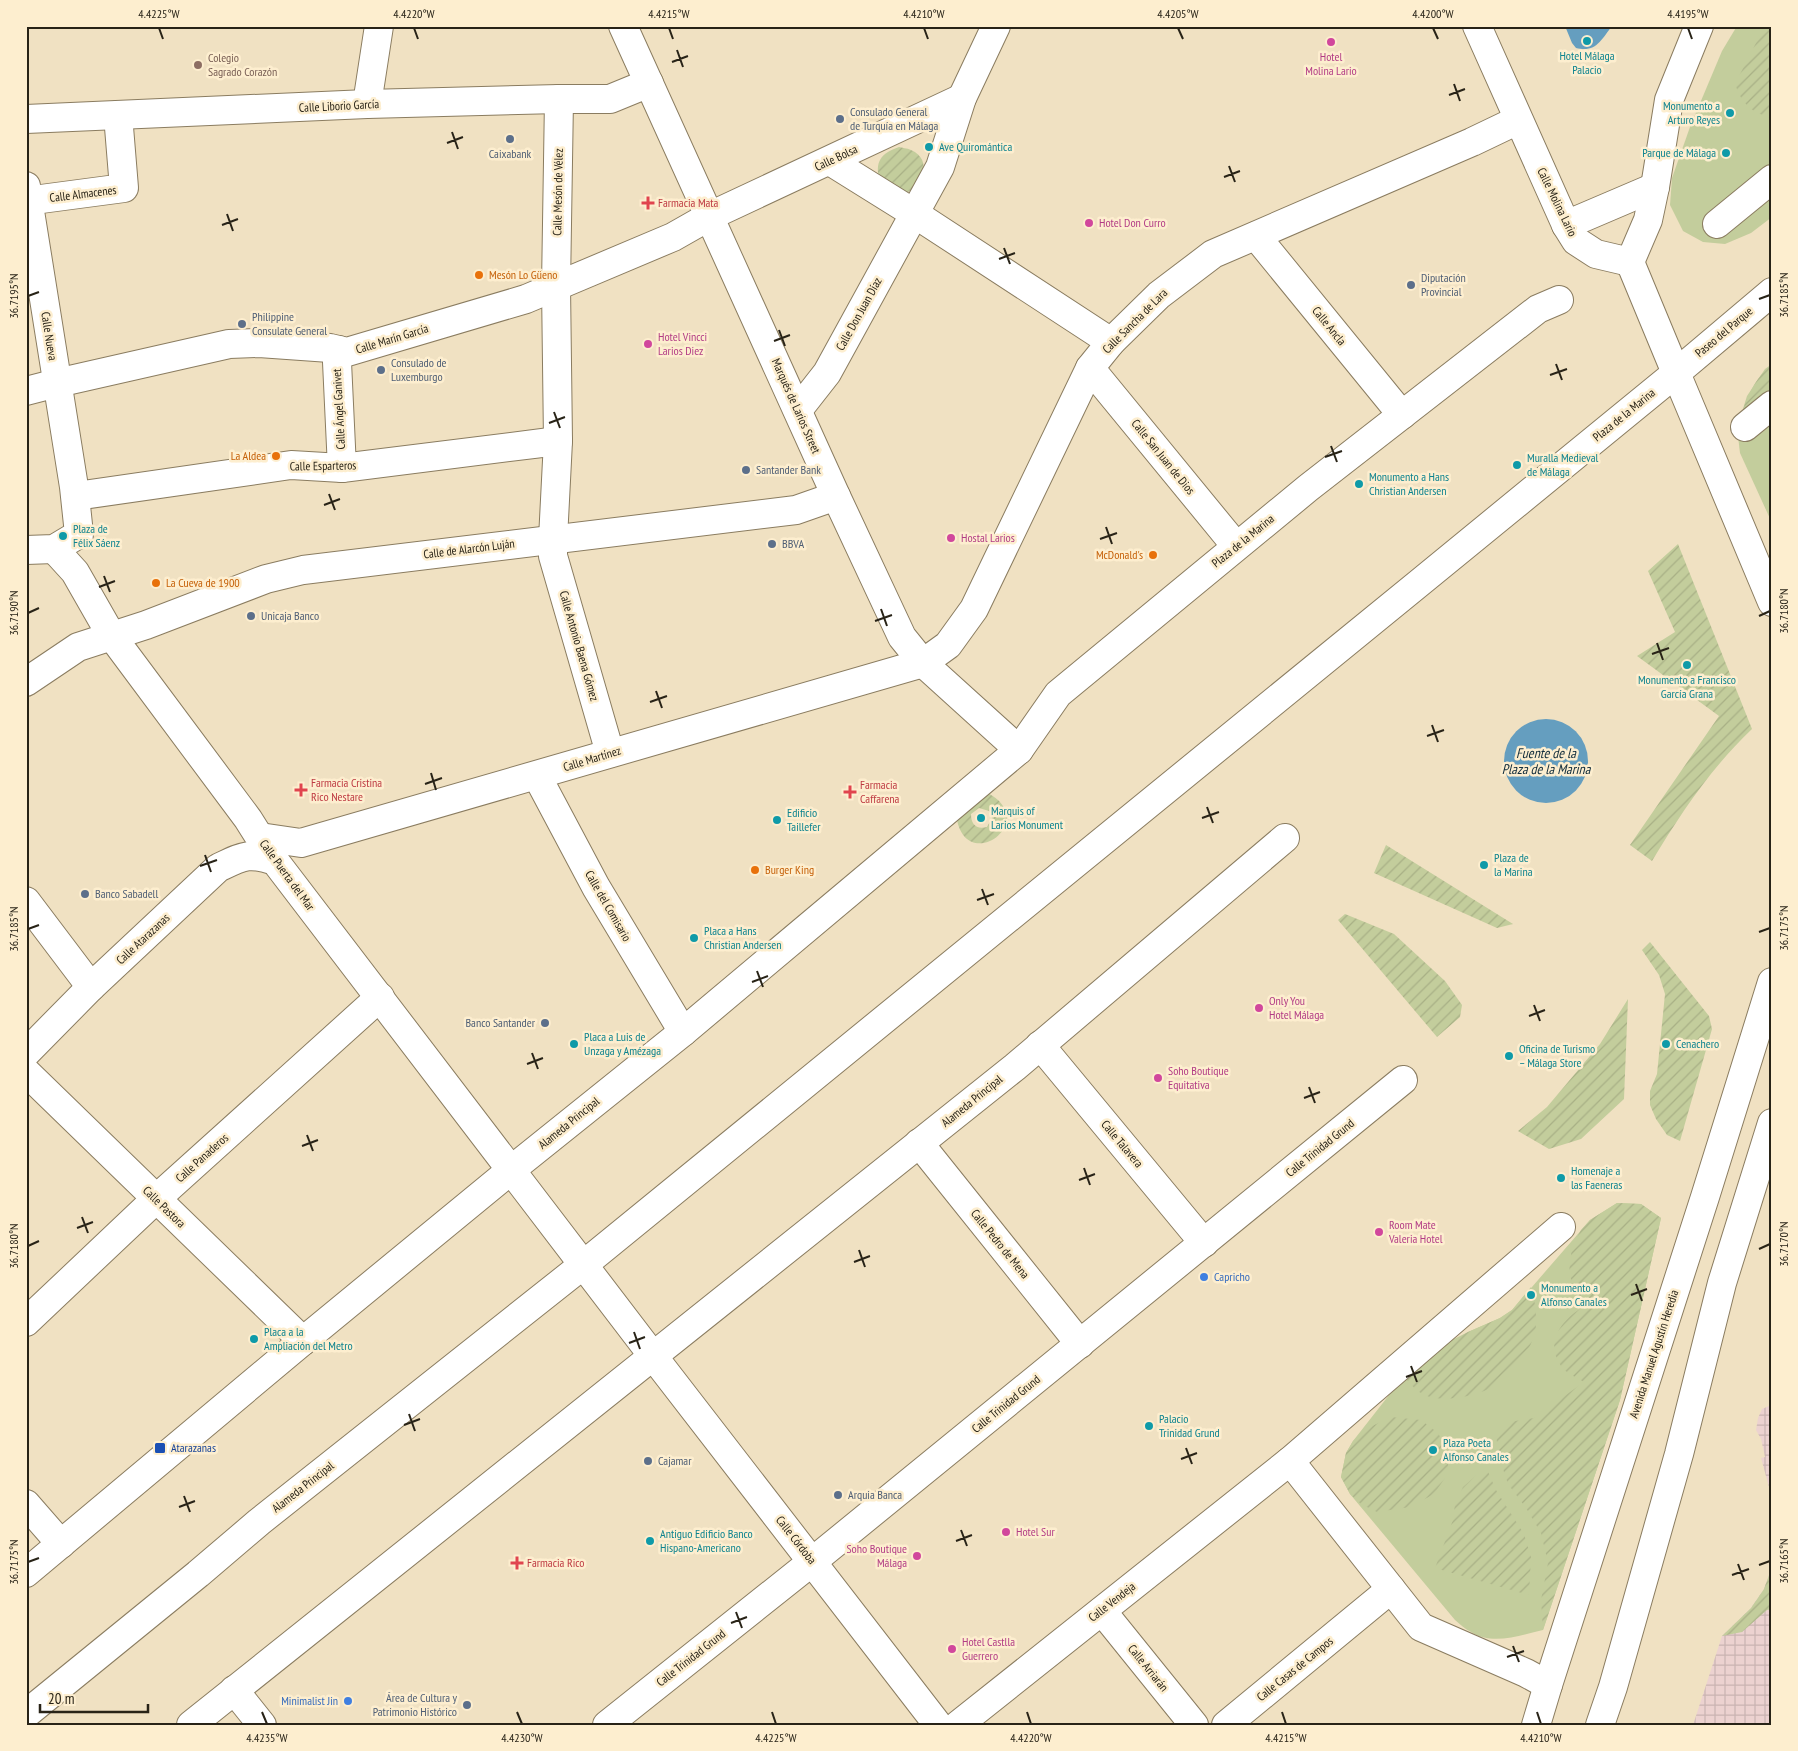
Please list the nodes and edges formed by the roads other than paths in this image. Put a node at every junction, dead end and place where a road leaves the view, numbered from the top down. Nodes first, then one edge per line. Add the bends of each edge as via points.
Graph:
1 (379, 26) edge
2 (623, 26) edge
3 (996, 26) edge
4 (1477, 26) edge
5 (1699, 26) edge
6 (649, 83) junction
7 (962, 98) junction
8 (559, 99) junction
9 (367, 104) junction
10 (118, 115) junction
11 (26, 119) edge
12 (1518, 120) junction
13 (830, 161) junction
14 (1772, 179) edge
15 (1655, 187) junction
16 (27, 196) edge
17 (915, 214) junction
18 (710, 216) junction
19 (1717, 224) dead end
20 (1566, 225) junction
21 (1256, 236) junction
22 (1630, 262) junction
23 (556, 286) junction
24 (1772, 292) edge
25 (1559, 300) dead end
26 (1111, 342) junction
27 (339, 350) junction
28 (1090, 368) junction
29 (1676, 373) junction
30 (57, 383) junction
31 (26, 391) edge
32 (1772, 405) edge
33 (798, 410) junction
34 (1402, 416) junction
35 (1745, 427) dead end
36 (558, 441) junction
37 (342, 468) junction
38 (79, 492) junction
39 (836, 496) junction
40 (553, 539) junction
41 (1236, 546) junction
42 (54, 549) junction
43 (26, 550) edge
44 (1772, 602) edge
45 (111, 636) junction
46 (923, 663) junction
47 (26, 682) edge
48 (1019, 750) junction
49 (610, 753) junction
50 (537, 776) junction
51 (1147, 804) joint
52 (260, 838) junction
53 (1285, 838) dead end
54 (275, 861) junction
55 (26, 901) edge
56 (1772, 982) edge
57 (91, 987) junction
58 (380, 996) junction
59 (683, 1032) junction
60 (1040, 1046) junction
61 (26, 1053) edge
62 (26, 1072) edge
63 (1403, 1080) dead end
64 (1772, 1123) edge
65 (920, 1143) junction
66 (511, 1170) junction
67 (156, 1199) junction
68 (1561, 1227) dead end
69 (1204, 1243) junction
70 (583, 1264) junction
71 (26, 1322) edge
72 (303, 1341) junction
73 (1080, 1344) junction
74 (653, 1356) junction
75 (1290, 1461) junction
76 (26, 1504) edge
77 (61, 1544) junction
78 (813, 1561) junction
79 (26, 1573) edge
80 (1391, 1590) junction
81 (1102, 1611) junction
82 (1548, 1684) junction
83 (234, 1690) junction
84 (26, 1714) edge
85 (191, 1725) edge
86 (262, 1725) edge
87 (607, 1725) edge
88 (938, 1725) edge
89 (958, 1725) edge
90 (1194, 1725) edge
91 (1226, 1725) edge
92 (1536, 1725) edge
93 (1600, 1725) edge

1 - 9 street
2 - 6 street, Marqués de Larios Street
3 - 7 street
4 - 12 street, Calle Molina Lario
5 - 15 street via 1668,100
6 - 8 street, Calle Liborio García via 610,99
6 - 18 street, Marqués de Larios Street
7 - 13 street, Calle Bolsa
7 - 17 street via 940,167
8 - 9 street, Calle Liborio García
8 - 23 street, Calle Mesón de Vélez
9 - 10 street, Calle Liborio García
10 - 11 street, Calle Liborio García
10 - 16 street, Calle Almacenes via 124,188
12 - 20 street, Calle Molina Lario
12 - 21 street, Calle Sancha de Lara
13 - 17 street
13 - 18 street, Calle Bolsa
14 - 19 street
15 - 20 street
15 - 22 street via 1648,220
16 - 30 street, Calle Nueva
17 - 26 street
17 - 33 street, Calle Don Juan Díaz via 827,373
18 - 23 street, Calle Marín García via 673,237
18 - 33 street, Marqués de Larios Street
20 - 22 street, Calle Molina Lario via 1576,242 1596,254
21 - 26 street, Calle Sancha de Lara via 1212,254 1159,295
21 - 34 street, Calle Ancla
22 - 29 street
23 - 27 street, Calle Marín García via 526,299 347,352
23 - 36 street, Calle Mesón de Vélez
24 - 29 street, Paseo del Parque
25 - 34 street, Plaza de la Marina via 1538,309
26 - 28 street, Calle Sancha de Lara
27 - 30 street, Calle Marín García via 259,343 229,344
27 - 37 street, Calle Ángel Ganivet
28 - 41 street, Calle San Juan de Dios
28 - 46 street, Calle Sancha de Lara via 974,609 948,645
29 - 44 street
29 - 51 street, Plaza de la Marina
30 - 31 street, Calle Marín García
30 - 38 street, Calle Nueva
32 - 35 street
33 - 39 street, Marqués de Larios Street
34 - 41 street, Plaza de la Marina
36 - 37 street, Calle Esparteros
36 - 40 street, Calle Antonio Baena Gómez
37 - 38 street, Calle Esparteros via 291,465
38 - 42 street, Calle Nueva via 79,534
39 - 40 street, Calle de Alarcón Luján via 796,510
39 - 46 street, Marqués de Larios Street via 902,638
40 - 45 street, Calle de Alarcón Luján via 304,570 266,579
40 - 49 street, Calle Antonio Baena Gómez via 553,556
41 - 48 street, Plaza de la Marina via 1058,694
42 - 43 street
42 - 45 street, Calle Puerta del Mar via 75,572
45 - 47 street, Calle de Alarcón Luján via 78,647
45 - 52 street, Calle Puerta del Mar
46 - 48 street, Marqués de Larios Street
46 - 49 street, Calle Martínez
48 - 59 street, Alameda Principal
49 - 50 street, Calle Martínez
50 - 52 street, Calle Martínez via 301,844
50 - 59 street, Calle del Comisario via 596,888
51 - 70 street, Alameda Principal
52 - 54 street, Calle Puerta del Mar
53 - 60 street, Alameda Principal
54 - 57 street, Calle Atarazanas via 258,856 241,857 218,868
54 - 58 street, Calle Puerta del Mar
55 - 57 street
56 - 82 street, Avenida Manuel Agustín Heredia
57 - 61 street, Calle Atarazanas
58 - 66 street, Calle Puerta del Mar
58 - 67 street, Calle Panaderos
59 - 66 street, Alameda Principal
60 - 65 street, Alameda Principal
60 - 69 street, Calle Talavera
62 - 67 street, Calle Pastora
63 - 69 street, Calle Trinidad Grund
64 - 93 street via 1722,1283 1679,1454
65 - 73 street, Calle Pedro de Mena
65 - 74 street, Alameda Principal
66 - 70 street
66 - 72 street, Alameda Principal
67 - 71 street, Calle Panaderos
67 - 72 street, Calle Pastora
68 - 75 street
69 - 73 street, Calle Trinidad Grund
70 - 74 street
70 - 84 street, Alameda Principal via 259,1522
72 - 77 street, Alameda Principal
73 - 78 street, Calle Trinidad Grund
74 - 78 street, Calle Córdoba
74 - 83 street, Alameda Principal
75 - 80 street
75 - 81 street, Calle Vendeja
76 - 77 street
77 - 79 street, Alameda Principal
78 - 87 street, Calle Trinidad Grund
78 - 88 street, Calle Córdoba
80 - 82 street via 1421,1627
80 - 91 street, Calle Casas de Campos
81 - 89 street, Calle Vendeja
81 - 90 street, Calle Arriarán
82 - 92 street, Avenida Manuel Agustín Heredia
83 - 85 street, Alameda Principal
83 - 86 street

